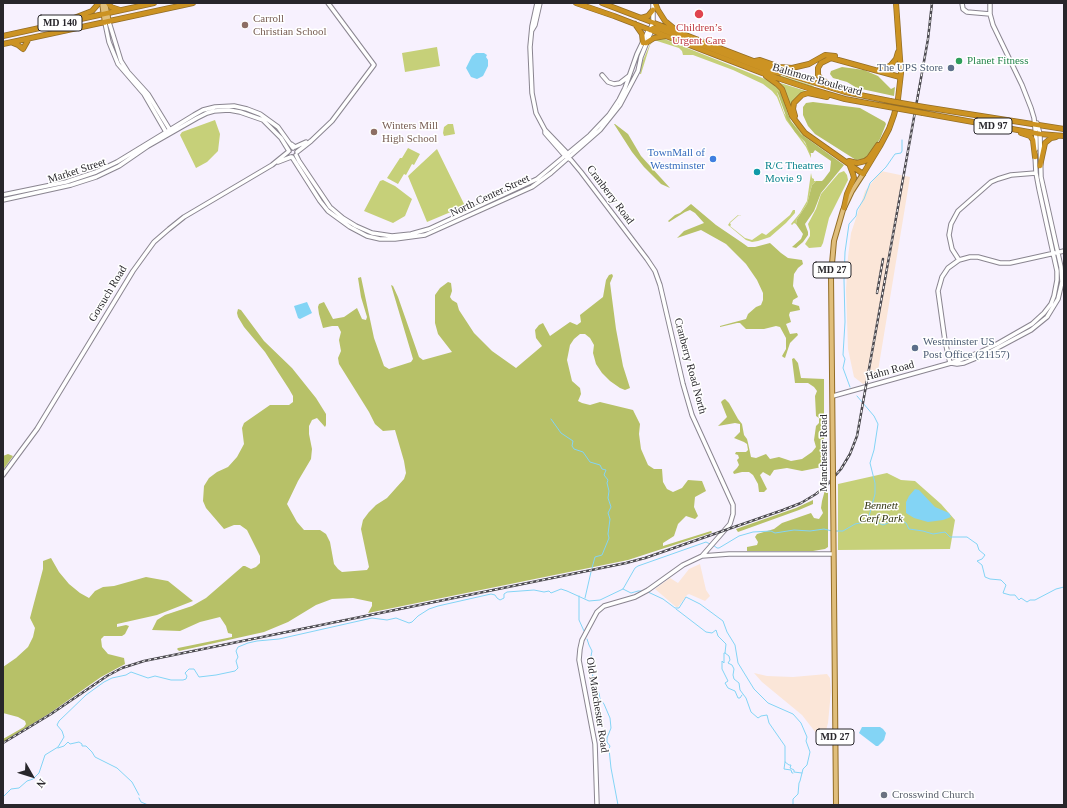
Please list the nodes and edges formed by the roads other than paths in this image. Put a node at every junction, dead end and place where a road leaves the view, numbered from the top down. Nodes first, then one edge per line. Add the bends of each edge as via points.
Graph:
1 (99, 3) edge
2 (102, 3) edge
3 (105, 3) edge
4 (108, 3) edge
5 (153, 3) edge
6 (193, 3) edge
7 (328, 3) edge
8 (538, 3) edge
9 (576, 3) edge
10 (602, 3) edge
11 (654, 3) edge
12 (896, 3) edge
13 (962, 3) edge
14 (990, 3) edge
15 (121, 10) junction
16 (653, 10) junction
17 (105, 14) junction
18 (990, 14) junction
19 (641, 18) junction
20 (66, 22) junction
21 (107, 22) junction
22 (653, 22) junction
23 (635, 24) junction
24 (650, 30) junction
25 (3, 31) edge
26 (678, 32) junction
27 (11, 34) junction
28 (3, 36) edge
29 (665, 36) junction
30 (898, 39) junction
31 (28, 40) junction
32 (11, 43) junction
33 (644, 43) junction
34 (3, 44) edge
35 (754, 61) junction
36 (633, 64) junction
37 (880, 69) junction
38 (762, 73) junction
39 (887, 73) junction
40 (602, 75) dead end
41 (630, 75) junction
42 (901, 75) junction
43 (795, 76) junction
44 (634, 78) junction
45 (898, 95) junction
46 (871, 98) junction
47 (851, 101) junction
48 (1036, 125) junction
49 (1010, 128) junction
50 (889, 129) junction
51 (1064, 129) edge
52 (169, 132) junction
53 (278, 133) junction
54 (1038, 134) junction
55 (284, 135) junction
56 (316, 136) junction
57 (1064, 136) edge
58 (306, 142) junction
59 (295, 151) junction
60 (288, 152) junction
61 (291, 157) junction
62 (568, 157) junction
63 (1035, 157) junction
64 (277, 161) junction
65 (848, 162) junction
66 (272, 165) junction
67 (1040, 166) junction
68 (864, 173) junction
69 (1036, 173) junction
70 (3, 195) edge
71 (3, 200) edge
72 (844, 208) junction
73 (634, 242) joint
74 (1064, 251) edge
75 (1056, 253) junction
76 (958, 260) junction
77 (951, 363) junction
78 (833, 396) junction
79 (3, 475) edge
80 (731, 519) joint
81 (833, 554) junction
82 (702, 556) junction
83 (596, 805) edge
84 (836, 805) edge

1 - 20 highway via 92,11
2 - 17 main road
3 - 17 main road
4 - 15 highway
5 - 15 highway
6 - 21 highway
7 - 56 street via 374,65 339,112
8 - 62 street, Cranberry Road via 530,47 533,104 545,133
9 - 23 highway, Baltimore Boulevard / MD 97
10 - 19 highway, Baltimore Boulevard / MD 97
11 - 16 street, North Center Street
11 - 26 highway via 665,21
12 - 30 highway, MD 27
13 - 18 street via 963,9 967,12
14 - 18 street
15 - 17 highway, MD 140
16 - 19 highway via 648,16
16 - 22 street, North Center Street
17 - 20 highway, MD 140
17 - 21 main road
18 - 48 street via 1022,85
19 - 22 highway, Baltimore Boulevard / MD 97
20 - 27 highway, MD 140
21 - 31 highway, MD 140
21 - 52 street via 121,61 148,94
22 - 24 street, North Center Street
22 - 26 highway, Baltimore Boulevard / MD 97
23 - 24 highway, Baltimore Boulevard / MD 97
23 - 33 highway via 642,34
24 - 29 highway, Baltimore Boulevard / MD 97
24 - 33 street, North Center Street
24 - 43 highway via 660,29 769,71
25 - 27 highway
26 - 35 highway, Baltimore Boulevard / MD 97
27 - 28 highway, MD 140
29 - 33 highway
29 - 38 highway, Baltimore Boulevard / MD 97
30 - 37 highway via 898,54 894,62 889,67
30 - 42 highway, MD 27
31 - 32 highway, MD 140
31 - 32 highway via 24,49
32 - 34 highway, MD 140
33 - 36 street, North Center Street
33 - 44 street, North Center Street
35 - 37 highway via 760,60 792,68 829,55
35 - 43 highway, Baltimore Boulevard / MD 97
36 - 41 street, North Center Street
36 - 44 street
37 - 42 highway
38 - 47 highway, Baltimore Boulevard / MD 97
38 - 65 highway via 782,90 792,116 802,131
39 - 42 highway
39 - 45 highway via 897,81
39 - 46 highway via 835,59 827,59 819,66 818,75 825,83
40 - 41 street via 614,84 620,83
41 - 62 street, North Center Street via 622,96 609,115
42 - 45 highway, MD 27
43 - 46 highway, Baltimore Boulevard / MD 97
44 - 62 street, North Center Street via 623,101 610,119
45 - 50 highway, Manchester Road / MD 27
46 - 48 highway, Baltimore Boulevard / MD 97, bridge
47 - 49 highway, Baltimore Boulevard / MD 97, bridge
47 - 65 highway via 806,93 796,99 793,109 805,130
48 - 51 highway, Baltimore Boulevard / MD 97
48 - 54 street
49 - 54 highway, Baltimore Boulevard / MD 97
49 - 63 highway via 1031,137
50 - 65 highway via 869,158 857,163
50 - 68 highway, Manchester Road / MD 27
52 - 53 street via 207,113 229,110 259,118
52 - 55 street, North Center Street via 203,110 229,106 260,114
52 - 70 street, Market Street via 87,176
52 - 71 street, Market Street via 118,166 96,177
53 - 60 street via 284,140
53 - 64 street via 286,149
54 - 57 highway, Baltimore Boulevard / MD 97
54 - 63 street
54 - 67 street
55 - 58 street via 295,147
55 - 59 street, North Center Street
56 - 58 street
56 - 59 street
57 - 67 highway via 1051,138 1045,143
58 - 59 street
59 - 60 street, Gorsuch Road
59 - 61 street, Gorsuch Road
59 - 62 street, North Center Street via 324,198 338,213 363,229 392,236 429,229 514,191 537,179
60 - 61 street, North Center Street
60 - 64 street, Gorsuch Road
61 - 62 street, North Center Street via 320,201 340,221 367,236 395,240 425,235 532,187
61 - 66 street, Gorsuch Road
62 - 73 street, Cranberry Road
63 - 69 street
64 - 66 street, Gorsuch Road
65 - 68 highway
65 - 72 highway via 854,178
66 - 79 street, Gorsuch Road via 176,223 148,249 37,429
67 - 75 street
68 - 72 main road, Manchester Road / MD 27
69 - 75 street
69 - 76 street via 998,178 958,211 949,235
72 - 78 main road, Manchester Road / MD 27 via 836,231 832,255
73 - 80 street, Cranberry Road North via 658,277 688,400 700,434 731,500
74 - 75 street
75 - 76 street via 1013,263 1000,263 978,257
75 - 77 street, Hahn Road via 1061,267 1062,282 1044,320 1031,330 986,354 964,363
76 - 77 street via 945,272 938,291 944,341
77 - 78 street, Hahn Road
78 - 81 main road, Manchester Road / MD 27, bridge
80 - 82 street, Old Manchester Road
81 - 82 street, Old Manchester Road
81 - 84 main road, Manchester Road / MD 27
82 - 83 street, Old Manchester Road via 683,565 635,597 601,608 592,619 582,640 579,660 595,744

